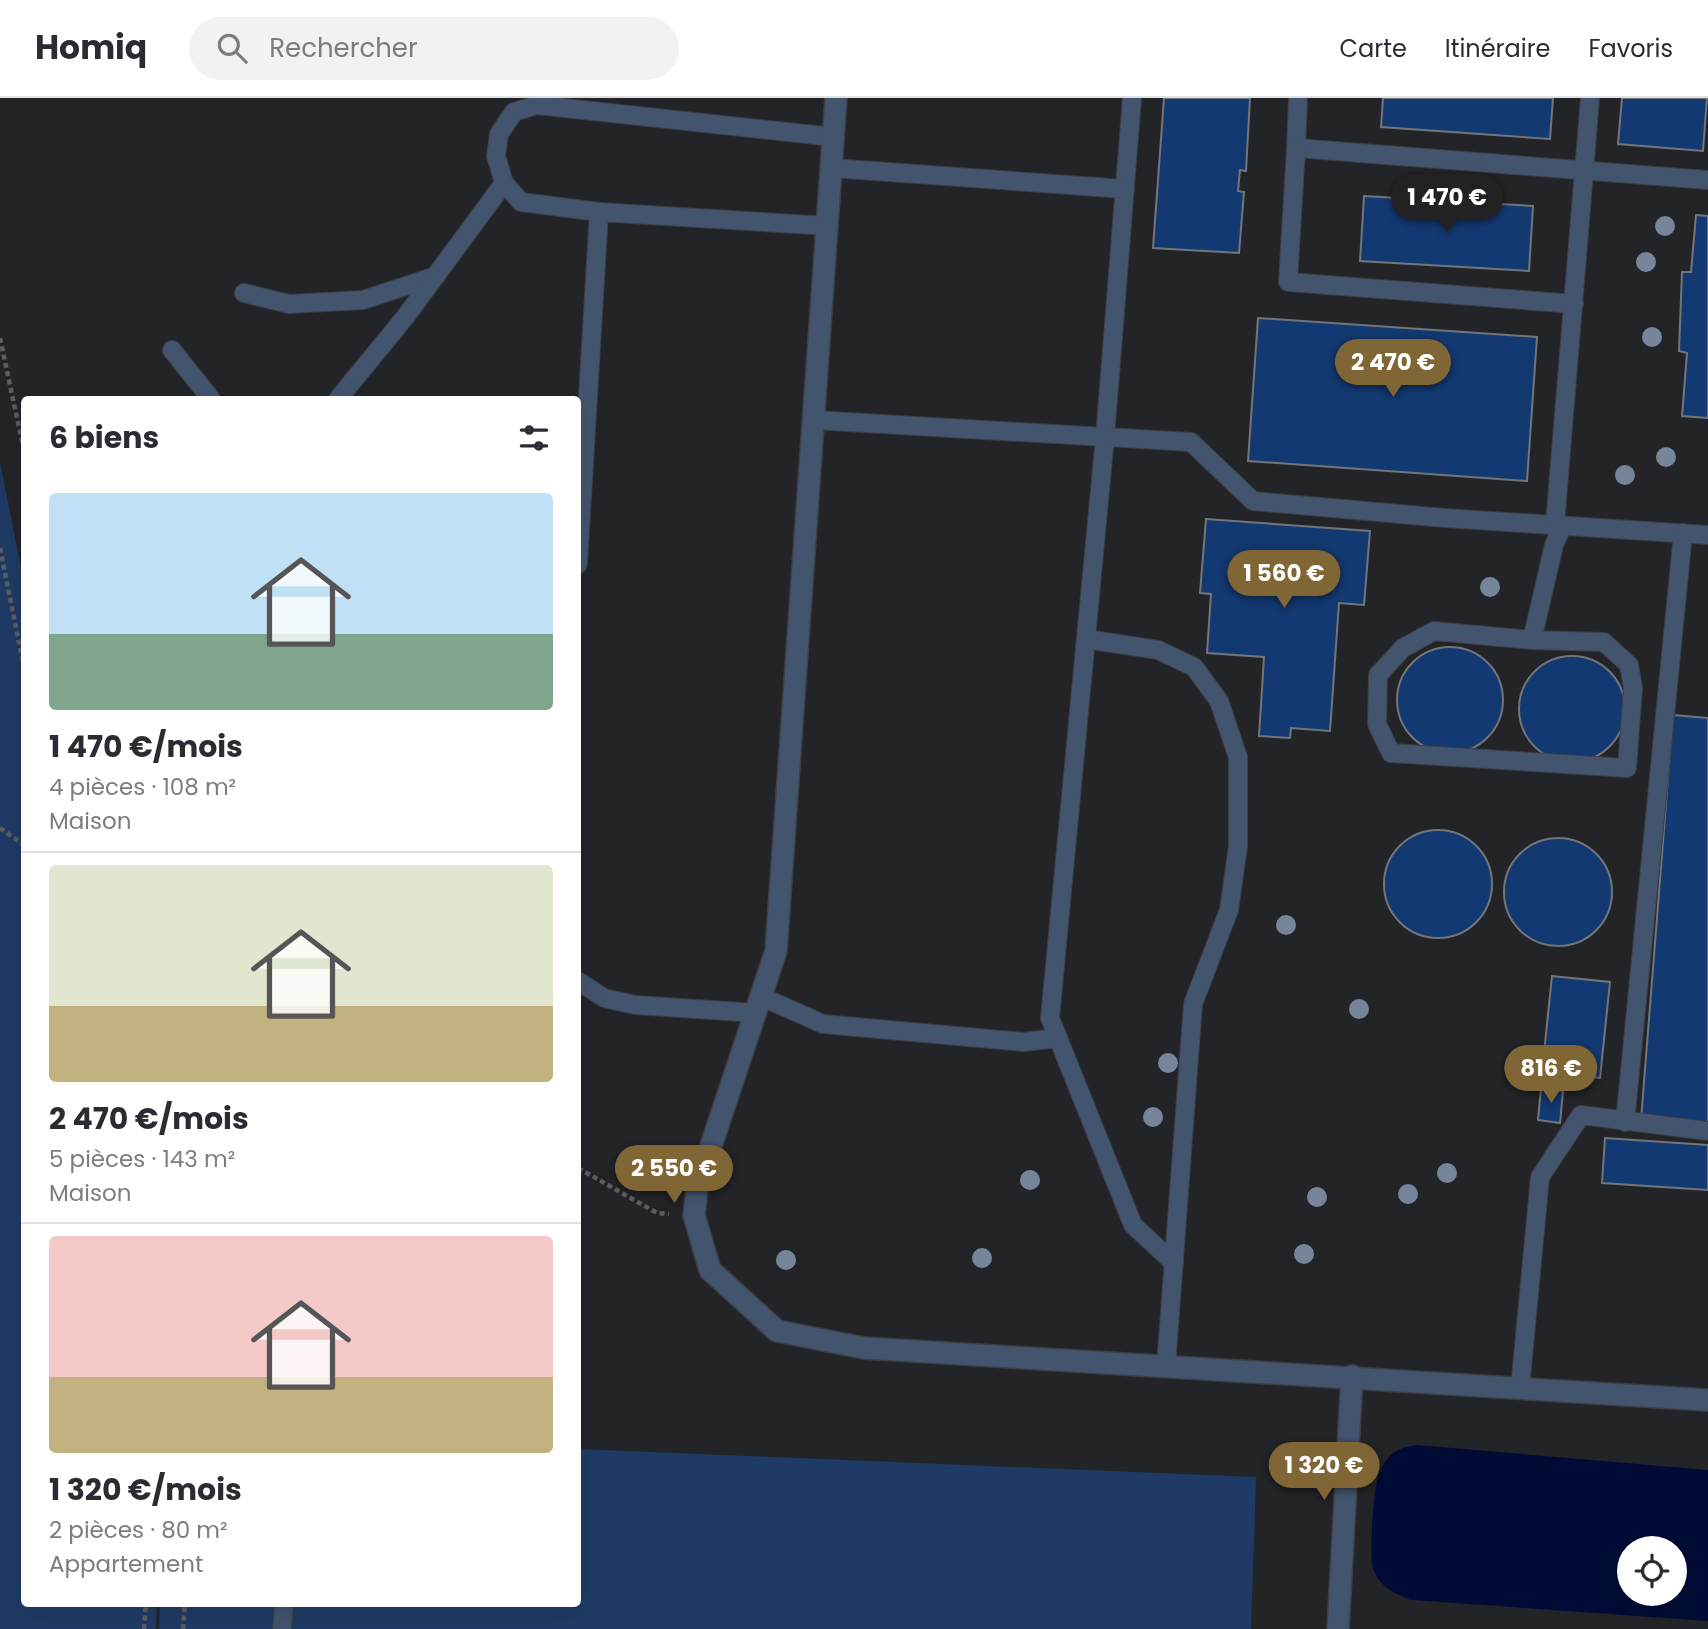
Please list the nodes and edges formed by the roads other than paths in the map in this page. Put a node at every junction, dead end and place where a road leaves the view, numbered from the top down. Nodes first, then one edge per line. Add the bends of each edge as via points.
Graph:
1 (836, 98) edge
2 (1132, 98) edge
3 (1298, 98) edge
4 (1590, 98) edge
5 (834, 137) junction
6 (1296, 148) junction
7 (832, 168) junction
8 (1585, 169) junction
9 (1708, 180) edge
10 (504, 183) junction
11 (1125, 189) junction
12 (599, 212) junction
13 (828, 226) junction
14 (436, 276) junction
15 (244, 293) dead end
16 (1574, 304) junction
17 (172, 350) dead end
18 (209, 396) edge
19 (340, 396) edge
20 (814, 420) junction
21 (1105, 438) junction
22 (581, 514) edge
23 (1559, 524) junction
24 (1683, 533) junction
25 (1708, 535) edge
26 (1086, 639) junction
27 (1532, 640) junction
28 (581, 983) edge
29 (760, 1005) junction
30 (1058, 1038) junction
31 (1625, 1122) junction
32 (1708, 1131) edge
33 (1174, 1263) junction
34 (1166, 1366) junction
35 (1352, 1376) junction
36 (1520, 1388) junction
37 (1708, 1400) edge
38 (284, 1607) edge
39 (282, 1629) edge
40 (1338, 1629) edge

1 - 5 street
2 - 11 lane
3 - 6 lane
4 - 8 lane
5 - 7 street
5 - 10 lane via 537,106 514,112 499,134 496,156
6 - 8 lane
6 - 16 lane via 1288,282
7 - 11 lane
7 - 13 street
8 - 9 lane
8 - 16 lane
10 - 12 lane via 521,202
10 - 14 lane
11 - 21 lane
12 - 13 lane
12 - 22 lane
13 - 20 street
14 - 15 lane via 363,300 289,304
14 - 19 lane
16 - 23 lane
17 - 18 lane
20 - 21 lane
20 - 29 street via 776,951
21 - 23 lane via 1191,442 1253,501
21 - 26 lane
23 - 24 lane
23 - 27 lane
24 - 25 lane
24 - 31 lane
26 - 30 lane via 1051,1018
26 - 33 lane via 1158,650 1194,667 1219,701 1238,757 1238,846 1228,910 1193,1004
27 - 27 lane via 1434,631 1403,648 1378,675 1377,724 1391,753 1627,768 1633,688 1629,665 1604,642
28 - 29 lane via 604,998 635,1005
29 - 30 lane via 824,1024 1023,1042
29 - 34 street via 697,1188 694,1215 710,1270 777,1331 864,1348
30 - 33 lane via 1133,1225
31 - 32 lane
31 - 36 lane via 1581,1115 1540,1177
33 - 34 lane
34 - 35 street
35 - 36 street
35 - 40 street
36 - 37 street
38 - 39 lane

